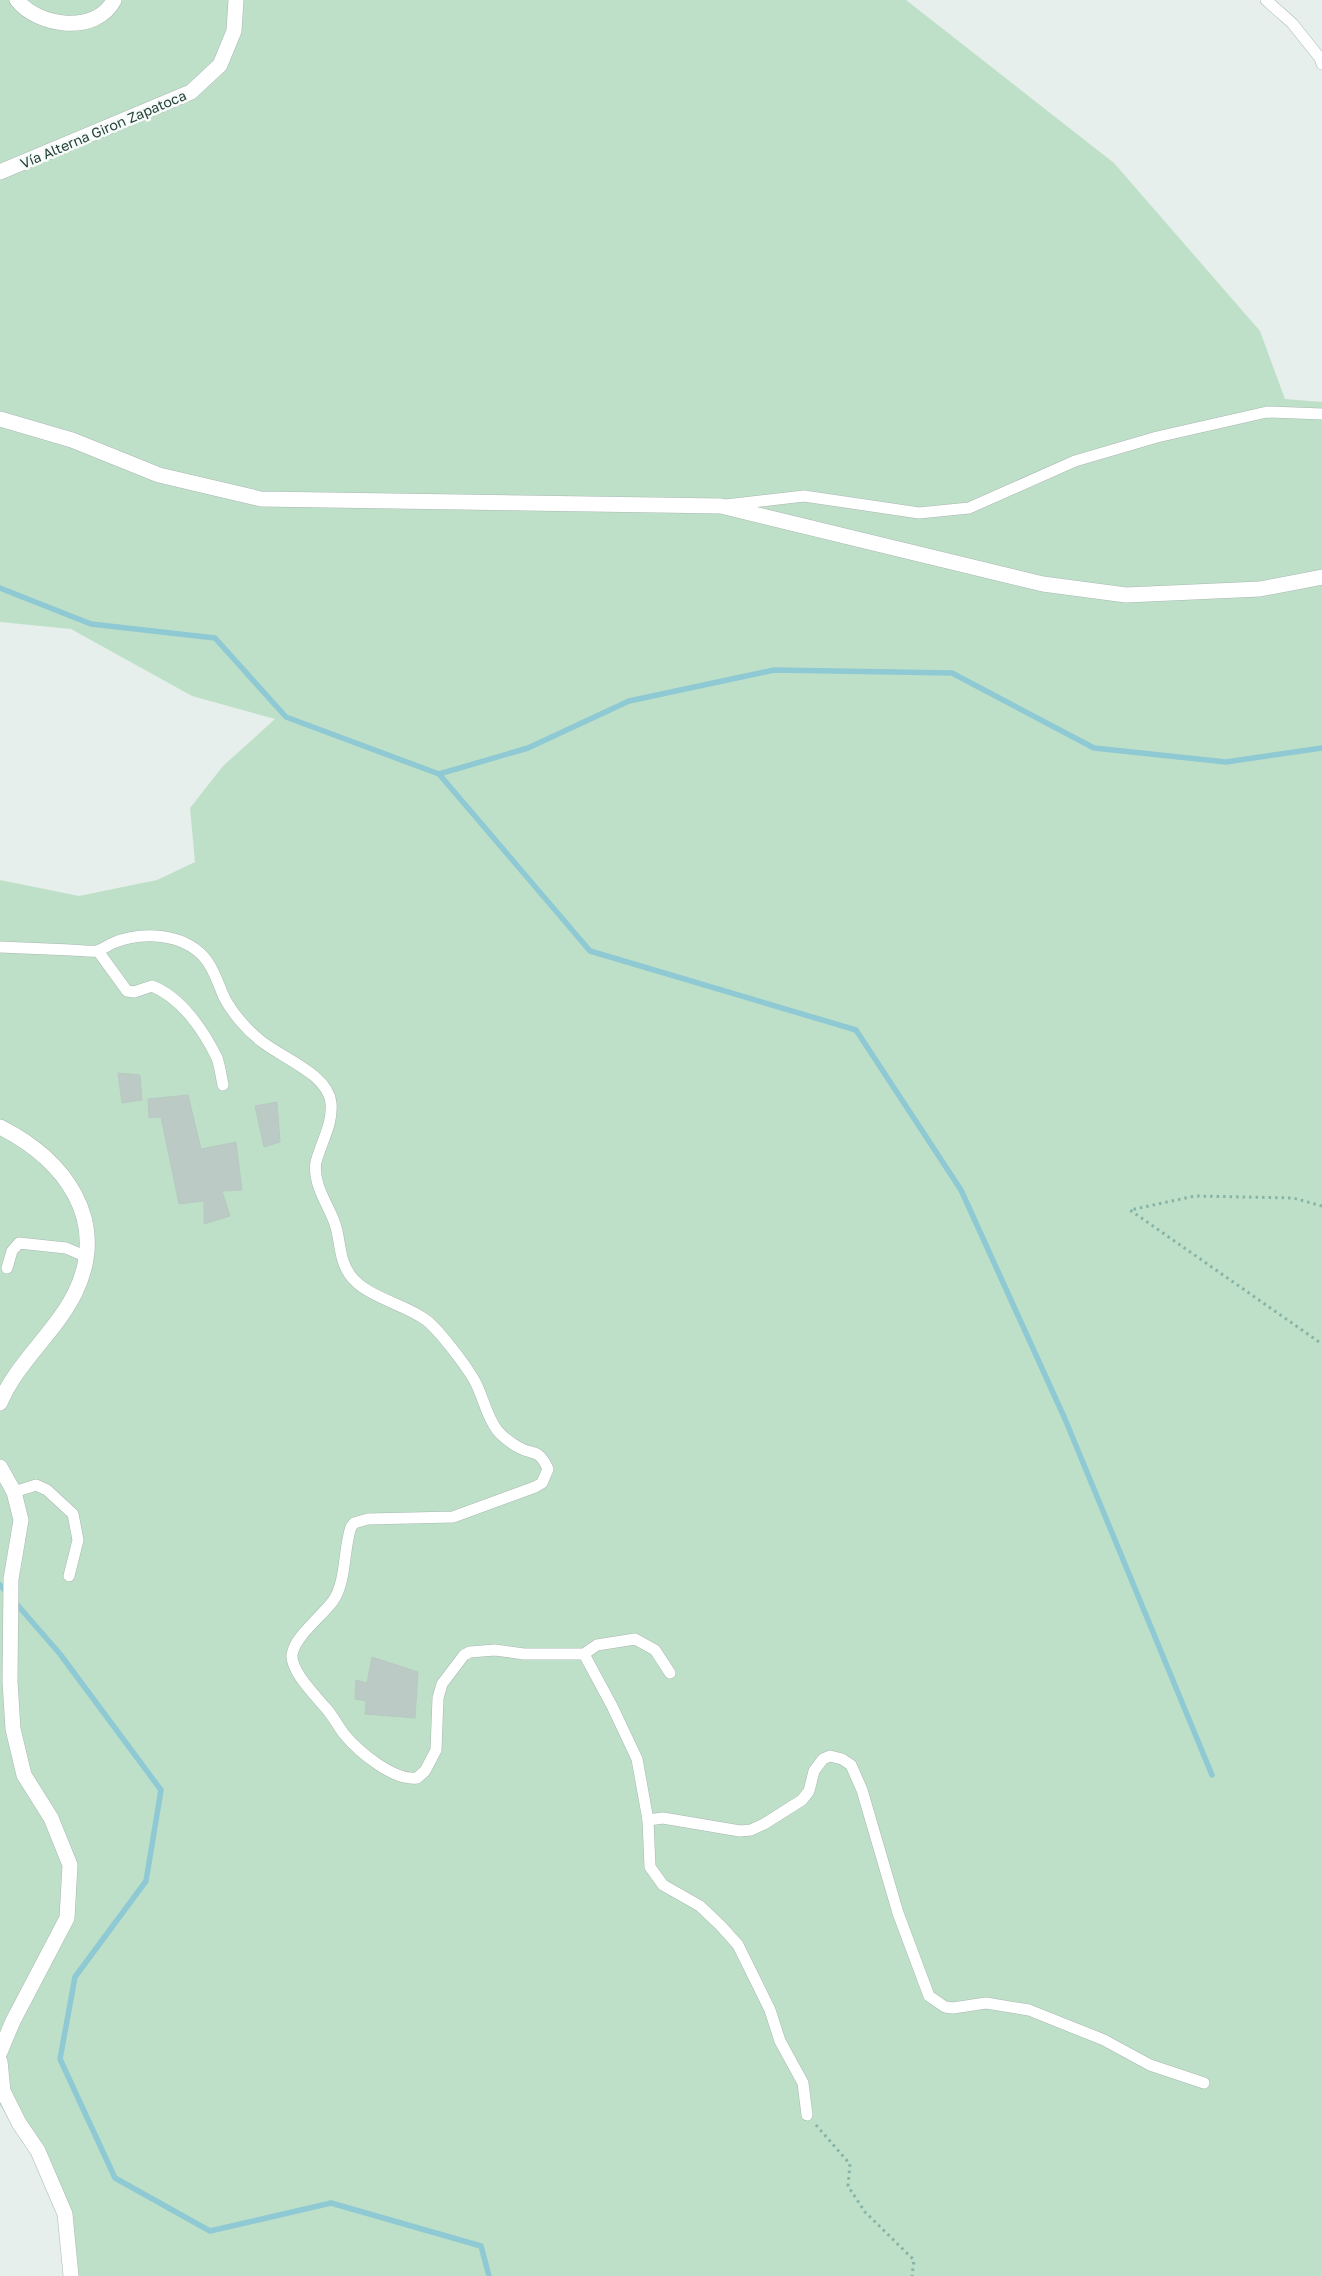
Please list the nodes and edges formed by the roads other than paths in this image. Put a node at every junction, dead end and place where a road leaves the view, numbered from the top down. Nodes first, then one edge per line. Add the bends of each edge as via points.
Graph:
1 (17, 0) edge
2 (114, 0) edge
3 (236, 0) edge
4 (1266, 0) edge
5 (1322, 64) edge
6 (0, 172) edge
7 (1322, 414) edge
8 (0, 419) edge
9 (721, 506) junction
10 (1322, 577) edge
11 (0, 947) edge
12 (98, 950) junction
13 (223, 1085) dead end
14 (0, 1127) edge
15 (87, 1257) junction
16 (7, 1268) dead end
17 (0, 1403) edge
18 (0, 1467) edge
19 (14, 1492) junction
20 (68, 1576) dead end
21 (584, 1654) junction
22 (670, 1672) dead end
23 (648, 1820) junction
24 (0, 2052) edge
25 (0, 2061) edge
26 (1204, 2083) dead end
27 (807, 2115) road end
28 (71, 2276) edge

1 - 2 street via 36,16 52,22 72,23 92,20
3 - 6 street, Vía Alterna Giron Zapatoca via 234,31 220,65 191,92
4 - 5 lane via 1292,23
7 - 9 lane via 1267,412 1157,436 1075,461 969,508 918,513 804,496
8 - 9 street via 72,440 158,475 261,499
9 - 10 street via 1043,584 1126,595 1260,590
11 - 12 lane
12 - 13 lane via 127,991 152,986 177,1002 197,1024 217,1059
12 - 21 lane via 114,942 160,936 188,944 204,958 225,998 251,1033 326,1086 331,1121 316,1164 316,1176 333,1219 345,1267 356,1282 428,1321 474,1379 485,1410 498,1431 519,1448 543,1458 548,1469 542,1483 535,1488 453,1518 379,1518 354,1523 348,1534 341,1583 334,1600 292,1652 302,1680 346,1735 373,1762 412,1779 425,1770 436,1750 438,1698 442,1684 464,1656 470,1652 495,1650 524,1654
14 - 15 street via 50,1160 74,1190 87,1224
15 - 16 lane via 66,1248 19,1243 12,1251
15 - 17 street via 75,1293 7,1385
18 - 19 street
19 - 20 lane via 36,1485 47,1490 73,1514 78,1540
19 - 24 street via 20,1520 11,1578 13,1729 24,1775 51,1818 70,1865 67,1918
21 - 22 lane via 597,1645 635,1639 655,1650
21 - 23 lane via 637,1759
23 - 26 lane via 662,1818 751,1830 802,1800 809,1791 814,1771 823,1759 830,1756 842,1759 851,1766 862,1790 898,1913 929,1996 953,2008 986,2003 1028,2010 1104,2040 1150,2065
23 - 27 lane via 650,1867 663,1885 700,1906 738,1946 770,2010 780,2041 803,2083
25 - 28 street via 3,2092 38,2151 65,2214

